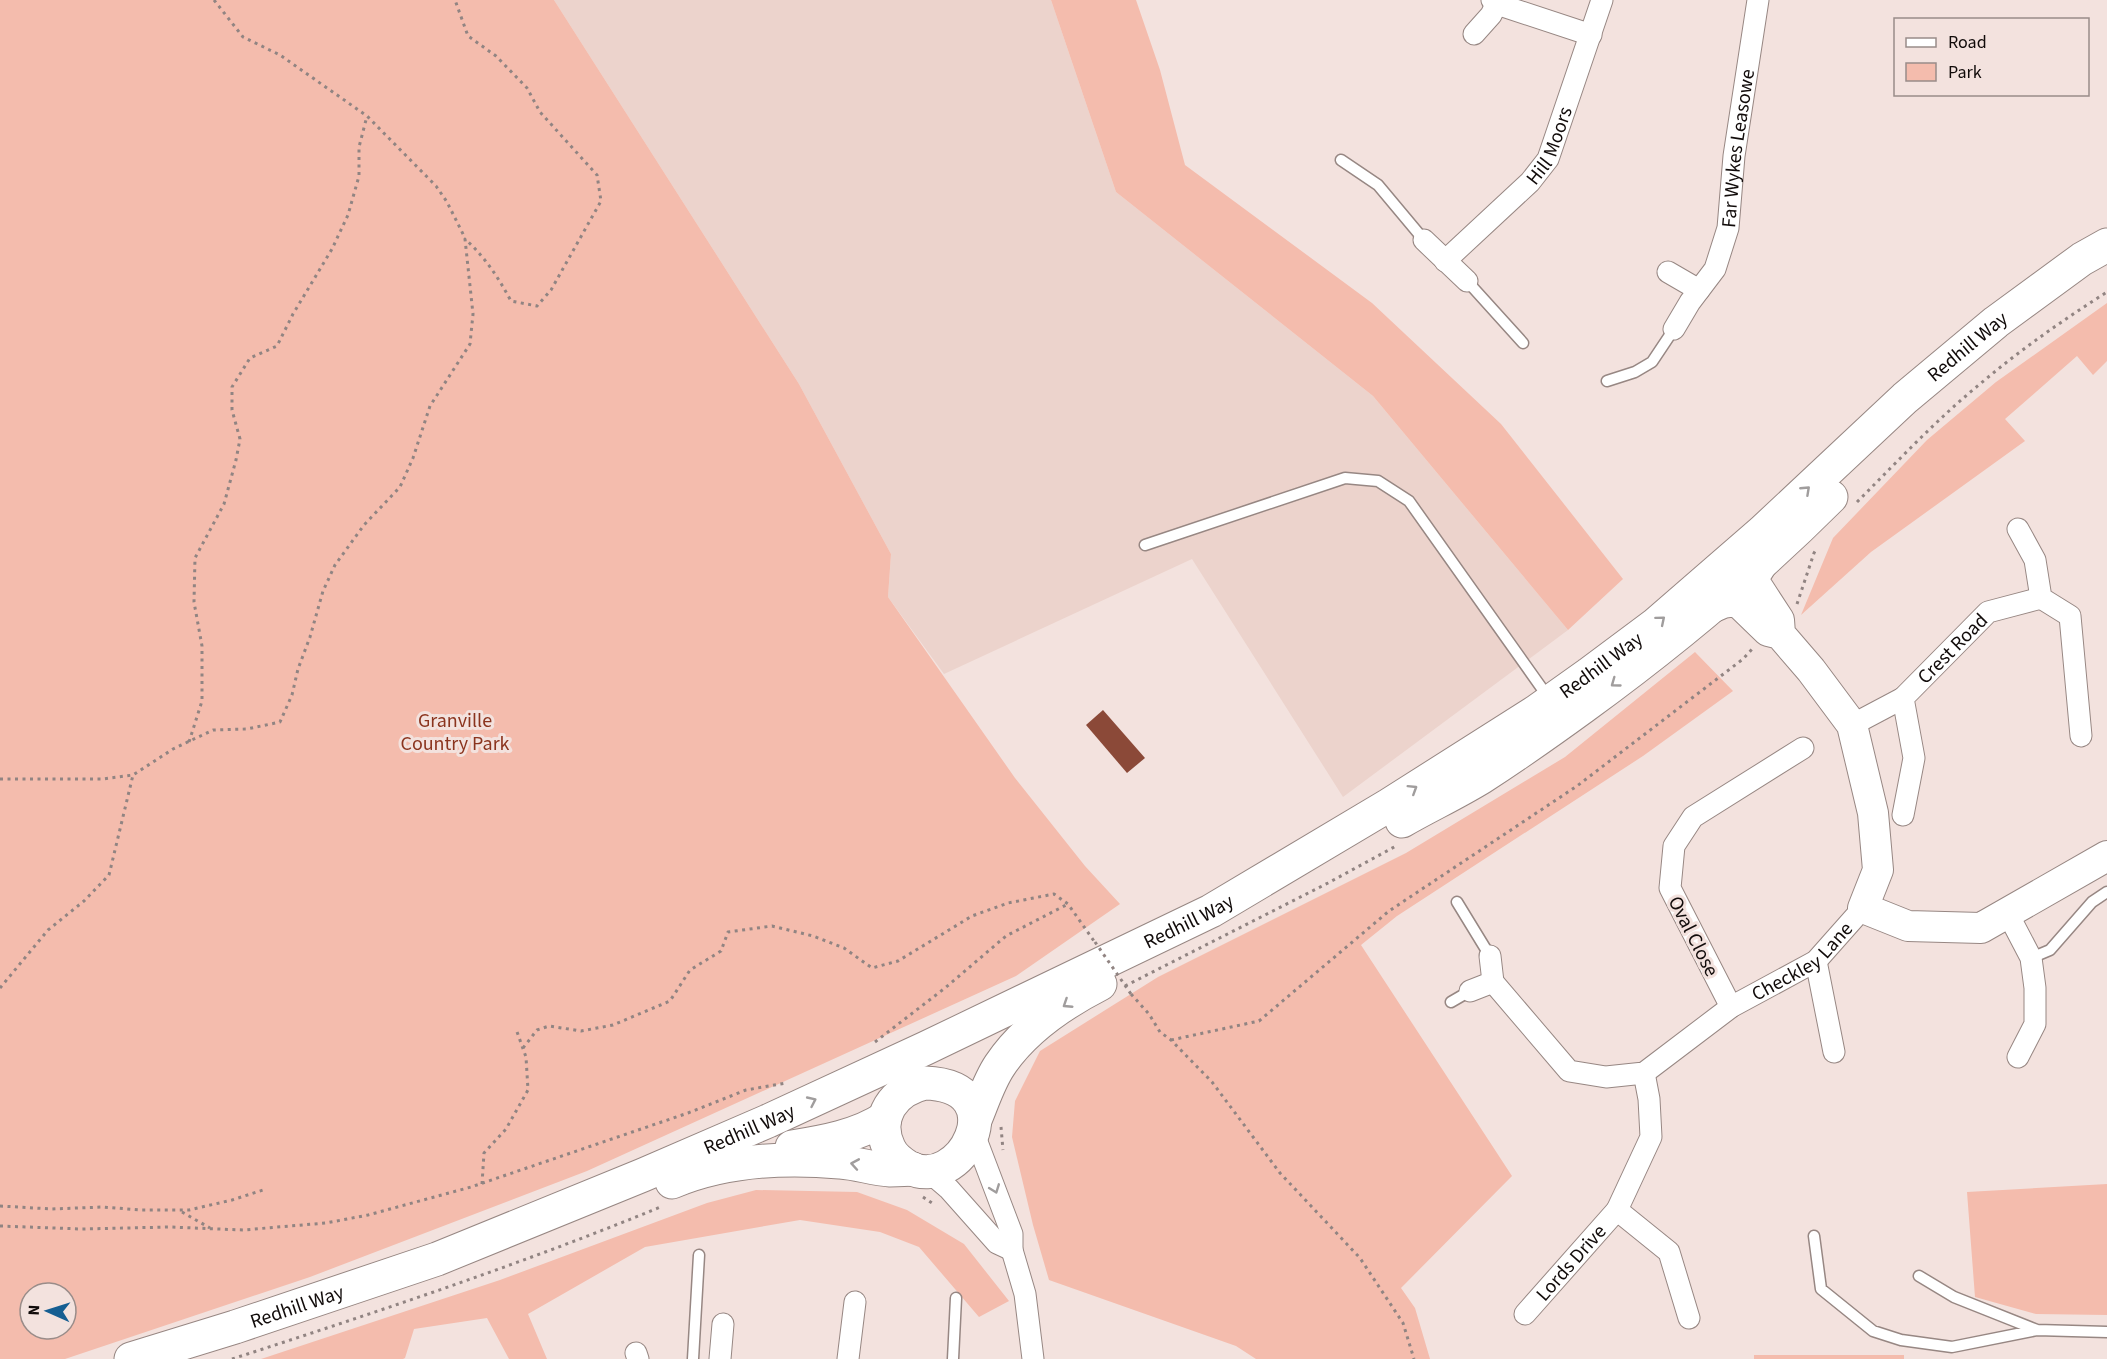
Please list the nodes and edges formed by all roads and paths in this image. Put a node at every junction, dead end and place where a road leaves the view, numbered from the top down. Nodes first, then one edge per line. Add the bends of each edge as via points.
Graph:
1 (214, 0) edge
2 (455, 0) edge
3 (1602, 0) edge
4 (1758, 0) edge
5 (1495, 2) edge
6 (1474, 34) dead end
7 (1591, 36) junction
8 (367, 116) junction
9 (1341, 160) dead end
10 (465, 239) junction
11 (1424, 240) joint
12 (2107, 245) edge
13 (1445, 261) junction
14 (2107, 265) edge
15 (1668, 272) dead end
16 (1467, 281) joint
17 (1699, 290) junction
18 (2107, 292) edge
19 (1674, 329) joint
20 (1523, 343) dead end
21 (1607, 381) dead end
22 (1851, 508) dead end
23 (2019, 529) dead end
24 (1821, 544) dead end
25 (1144, 545) dead end
26 (1764, 561) junction
27 (2041, 598) junction
28 (1797, 606) dead end
29 (1709, 609) junction
30 (1769, 638) junction
31 (1903, 698) junction
32 (1551, 701) junction
33 (1852, 725) junction
34 (2081, 736) dead end
35 (189, 741) junction
36 (1803, 748) dead end
37 (133, 775) junction
38 (0, 779) edge
39 (1903, 814) dead end
40 (1401, 844) dead end
41 (2107, 856) edge
42 (2107, 892) edge
43 (1457, 902) dead end
44 (1068, 904) junction
45 (1863, 908) junction
46 (2008, 914) junction
47 (1490, 956) joint
48 (2031, 958) junction
49 (1816, 962) junction
50 (1493, 982) junction
51 (0, 988) edge
52 (1119, 989) dead end
53 (1470, 991) joint
54 (1038, 993) junction
55 (1450, 1002) dead end
56 (1731, 1007) junction
57 (516, 1029) dead end
58 (1172, 1040) junction
59 (874, 1043) dead end
60 (523, 1048) junction
61 (1834, 1052) dead end
62 (2018, 1057) dead end
63 (1644, 1073) junction
64 (788, 1083) dead end
65 (913, 1085) junction
66 (885, 1118) junction
67 (983, 1124) junction
68 (1004, 1159) dead end
69 (643, 1175) junction
70 (921, 1179) junction
71 (482, 1184) junction
72 (263, 1190) dead end
73 (0, 1206) edge
74 (664, 1206) dead end
75 (938, 1207) dead end
76 (180, 1210) junction
77 (1617, 1210) junction
78 (0, 1227) edge
79 (212, 1229) junction
80 (1814, 1236) dead end
81 (1012, 1250) junction
82 (699, 1255) dead end
83 (1919, 1275) dead end
84 (956, 1298) dead end
85 (855, 1302) dead end
86 (1525, 1314) dead end
87 (1689, 1318) dead end
88 (723, 1324) dead end
89 (2037, 1330) junction
90 (2107, 1332) edge
91 (131, 1359) edge
92 (197, 1359) edge
93 (232, 1359) edge
94 (693, 1359) edge
95 (720, 1359) edge
96 (848, 1359) edge
97 (953, 1359) edge
98 (1033, 1359) edge
99 (1414, 1359) edge

1 - 8 path via 243,37 280,55
2 - 10 path via 468,36 496,56 527,88 540,112 597,175 601,201 551,290 537,306 512,301 480,252
3 - 7 street, Hill Moors
4 - 17 street, Far Wykes Leasowe via 1734,156 1728,228 1715,269
5 - 6 street via 1491,15
5 - 7 street
7 - 13 street, Hill Moors via 1548,159 1530,182
8 - 10 path via 436,186
8 - 35 path via 359,147 359,176 348,215 332,249 277,346 250,358 232,387 232,410 240,439 234,470 224,504 195,558 194,602 201,646 202,700
9 - 11 lane via 1378,185
10 - 35 path via 473,314 470,344 430,406 400,487 364,525 335,565 280,722 247,729 213,730
11 - 13 street
32 -> 12 main road, Redhill Way via 1656,624 1762,532 1905,398 1996,322
13 - 16 street
14 - 26 main road, Redhill Way via 1968,366
15 - 17 street
16 - 20 lane
17 - 19 street, Far Wykes Leasowe
18 - 22 path via 1979,384
19 - 21 lane via 1652,362
23 - 27 street via 2035,560
24 - 28 path via 1814,553
25 - 32 lane via 1345,478 1378,481 1409,501
26 - 29 main road, Redhill Way
26 - 30 street, Checkley Lane via 1755,583 1779,620
27 - 31 street, Crest Road via 1988,612
27 - 34 street via 2070,616
29 - 30 street, Checkley Lane via 1737,601 1768,631
29 -> 67 main road, Redhill Way via 1634,670 1481,777 1091,988 1048,1016 1014,1047 1000,1066
30 - 33 street, Checkley Lane via 1811,670
30 - 58 path via 1577,786 1389,911 1259,1021
31 - 33 street, Crest Road
31 - 39 street, Crest Road via 1914,758
54 -> 32 main road, Redhill Way via 1210,911 1389,805
33 - 45 street, Checkley Lane via 1873,813 1878,870
35 - 37 path
36 - 56 street, Oval Close via 1693,817 1674,846 1670,888
37 - 38 path via 103,779
37 - 51 path via 109,875 48,930
40 - 52 path
41 - 46 street
42 - 48 lane via 2092,902 2050,950
43 - 47 lane
44 - 58 path, bridge via 1160,1032
44 - 59 path via 1006,936
44 - 60 path via 1054,894 1008,903 972,916 898,961 872,968 844,948 813,936 772,926 728,932 721,951 690,970 670,1001 614,1024 582,1031 549,1026 537,1030
45 - 46 street via 1908,926 1981,928
45 - 49 street, Checkley Lane
46 - 48 street
47 - 50 street
48 - 62 street via 2035,1024
49 - 56 street, Checkley Lane
49 - 61 street
50 - 53 street
50 - 63 street via 1569,1071 1606,1077
53 - 55 lane
54 - 65 main road via 1015,1023 928,1070
69 -> 54 main road, Redhill Way via 789,1112
56 - 63 street, Checkley Lane
57 - 60 path
58 - 99 path via 1212,1082 1280,1173 1380,1284 1403,1323
60 - 71 path via 528,1090 506,1129 484,1153
63 - 77 street, Lords Drive via 1651,1137
64 - 71 path via 746,1090
65 - 66 main road via 896,1097
65 - 67 main road via 937,1083 955,1089
66 - 69 main road via 837,1138 716,1159 667,1175
66 - 70 main road via 889,1149
67 - 68 path
67 - 70 main road via 956,1159
67 -> 81 street via 1012,1234
69 - 91 main road, Redhill Way via 437,1259
70 - 75 path
70 - 81 street via 949,1189 997,1243
70 -> 92 main road, Redhill Way via 843,1162 781,1160 705,1172 676,1180 536,1239 362,1305
71 - 79 path via 326,1223
72 - 76 path
73 - 76 path
74 - 93 path via 584,1239
76 - 79 path
77 - 86 street, Lords Drive
77 - 87 street, Lords Drive via 1669,1252
78 - 79 path
80 - 89 lane via 1821,1289 1873,1331 1901,1340 1952,1347
81 - 98 street via 1025,1294
82 - 94 lane
83 - 89 lane via 1954,1297
84 - 97 lane
85 - 96 street
88 - 95 street
89 - 90 lane

